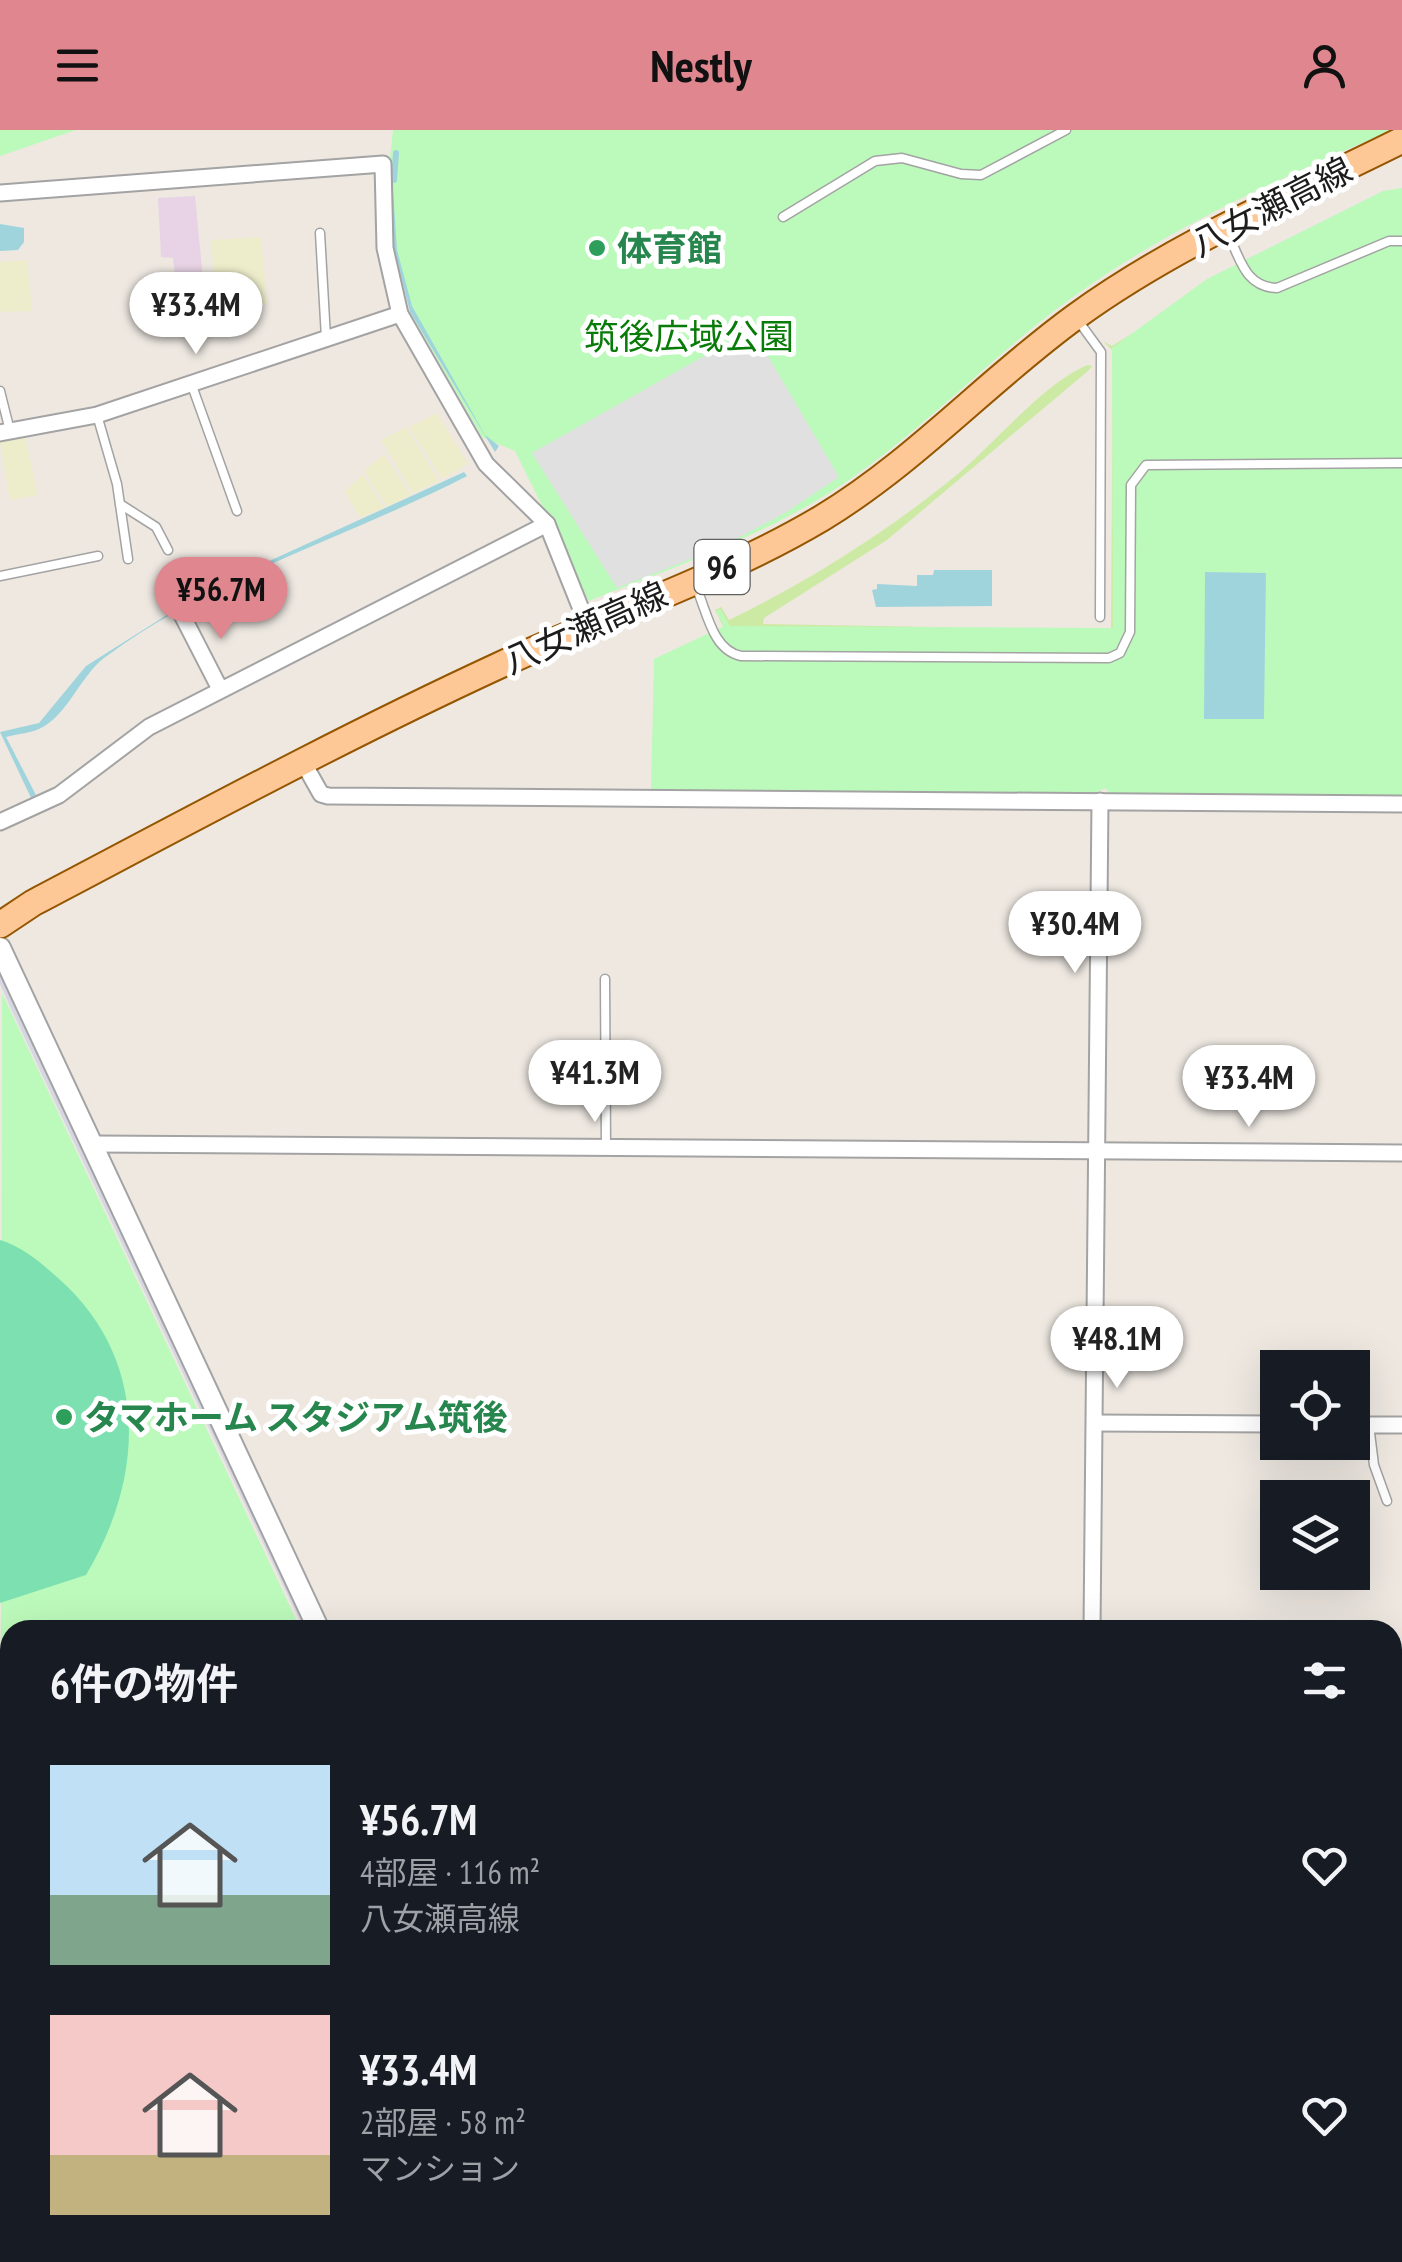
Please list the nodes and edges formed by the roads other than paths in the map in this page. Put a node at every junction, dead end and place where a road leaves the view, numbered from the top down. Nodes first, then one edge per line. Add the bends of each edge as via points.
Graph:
1 (1066, 130) edge
2 (1402, 140) edge
3 (0, 193) edge
4 (784, 217) dead end
5 (1224, 228) junction
6 (320, 232) dead end
7 (1402, 241) edge
8 (400, 314) junction
9 (1076, 316) junction
10 (326, 338) junction
11 (191, 382) junction
12 (0, 390) edge
13 (96, 414) junction
14 (5, 432) edge
15 (1402, 463) edge
16 (120, 504) junction
17 (237, 511) dead end
18 (547, 524) junction
19 (168, 550) dead end
20 (98, 556) dead end
21 (128, 559) dead end
22 (0, 576) edge
23 (693, 580) junction
24 (182, 615) dead end
25 (1100, 617) dead end
26 (586, 624) junction
27 (220, 689) junction
28 (303, 762) junction
29 (1100, 801) junction
30 (1402, 804) edge
31 (0, 822) edge
32 (0, 925) edge
33 (0, 948) edge
34 (605, 979) dead end
35 (95, 1144) junction
36 (606, 1148) junction
37 (1095, 1151) junction
38 (1402, 1154) edge
39 (1095, 1423) junction
40 (1260, 1424) edge
41 (1370, 1425) edge
42 (1402, 1425) edge
43 (1370, 1452) edge
44 (1388, 1501) dead end
45 (315, 1620) edge
46 (1092, 1620) edge

1 - 4 lane via 980,174 902,158 875,161
2 - 5 main road, 八女瀬高線 / 96
3 - 8 street via 383,164 385,248
5 - 7 lane via 1250,280 1264,288
5 - 9 main road, 八女瀬高線 / 96
6 - 10 lane
8 - 10 street
8 - 18 street via 486,464
9 - 23 main road, 八女瀬高線 / 96 via 866,490
9 - 25 lane via 1101,352
10 - 11 street
11 - 13 street
11 - 17 lane
12 - 14 lane
13 - 14 street
13 - 16 lane
15 - 23 lane via 1146,465 1131,485 1130,632 1120,653 1109,658 728,654
16 - 19 lane via 156,527
16 - 21 lane
18 - 26 street
18 - 27 street
20 - 22 lane
23 - 26 main road, 八女瀬高線 / 96
24 - 27 street
26 - 28 main road, 八女瀬高線 / 96
27 - 31 street via 148,727 59,795
28 - 29 street via 328,796
28 - 32 main road, 八女瀬高線 / 96
29 - 30 street
29 - 37 street
33 - 35 street
34 - 36 lane
35 - 36 street
35 - 45 street
36 - 37 street
37 - 38 street
37 - 39 street
39 - 40 street
39 - 46 street
41 - 42 street
43 - 44 lane

